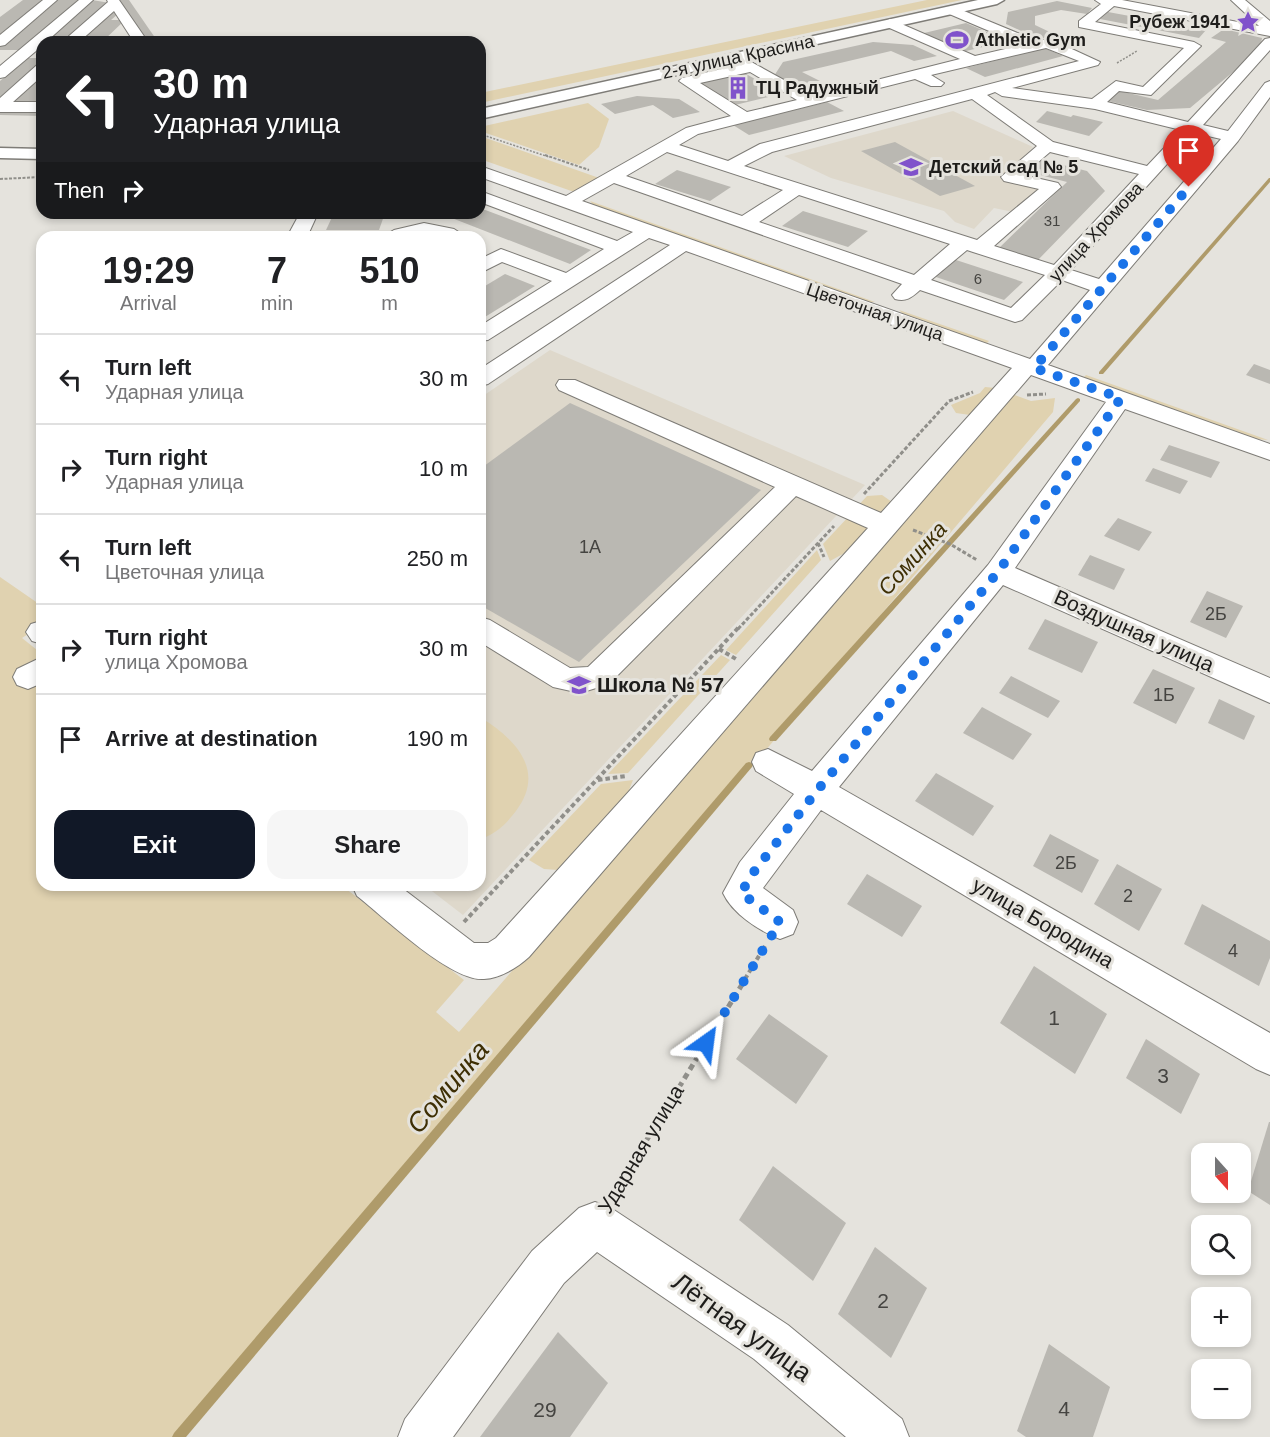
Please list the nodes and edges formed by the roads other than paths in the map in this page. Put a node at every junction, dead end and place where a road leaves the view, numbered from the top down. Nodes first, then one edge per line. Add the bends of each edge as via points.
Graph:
1 (51, 0) edge
2 (87, 0) edge
3 (997, 0) edge
4 (1167, 0) edge
5 (1107, 1) edge
6 (114, 2) edge
7 (1239, 3) edge
8 (952, 10) junction
9 (1219, 11) junction
10 (129, 23) junction
11 (890, 23) junction
12 (1084, 24) junction
13 (1270, 30) edge
14 (44, 36) edge
15 (78, 36) edge
16 (115, 36) dead end
17 (137, 36) edge
18 (0, 42) edge
19 (1270, 42) edge
20 (36, 43) edge
21 (1041, 44) junction
22 (1194, 46) junction
23 (0, 54) edge
24 (23, 54) junction
25 (36, 54) edge
26 (735, 57) junction
27 (973, 60) junction
28 (1093, 62) junction
29 (1109, 63) dead end
30 (752, 67) junction
31 (0, 74) edge
32 (36, 74) edge
33 (917, 74) junction
34 (1270, 86) edge
35 (973, 92) junction
36 (809, 100) junction
37 (1095, 104) junction
38 (36, 106) edge
39 (0, 107) edge
40 (486, 113) edge
41 (743, 117) junction
42 (1191, 127) junction
43 (1232, 137) junction
44 (1047, 146) junction
45 (671, 148) junction
46 (0, 153) edge
47 (36, 154) edge
48 (729, 167) junction
49 (1151, 172) junction
50 (486, 173) edge
51 (617, 179) junction
52 (796, 189) junction
53 (486, 198) edge
54 (568, 202) junction
55 (744, 223) junction
56 (407, 231) edge
57 (441, 231) edge
58 (647, 231) junction
59 (684, 244) junction
60 (972, 246) junction
61 (486, 249) edge
62 (618, 249) junction
63 (501, 255) junction
64 (486, 264) edge
65 (1058, 273) junction
66 (567, 280) junction
67 (915, 283) junction
68 (1103, 287) junction
69 (881, 314) junction
70 (486, 331) edge
71 (1031, 366) junction
72 (486, 375) edge
73 (567, 385) dead end
74 (1121, 398) junction
75 (1270, 452) edge
76 (792, 485) junction
77 (888, 523) junction
78 (998, 572) junction
79 (486, 632) edge
80 (1270, 691) edge
81 (768, 762) dead end
82 (816, 792) junction
83 (378, 891) edge
84 (780, 922) road end
85 (1270, 1055) edge
86 (595, 1224) joint
87 (423, 1437) edge
88 (884, 1437) edge

1 - 18 street
2 - 14 street
3 - 8 main road, 2-я улица Красина
4 - 9 street
5 - 9 street
5 - 12 street
6 - 10 street
6 - 15 street
7 - 9 street
7 - 9 street
7 - 13 street
8 - 11 main road, 2-я улица Красина
8 - 21 street
9 - 13 street
9 - 22 street
10 - 16 street
10 - 17 street
11 - 26 main road, 2-я улица Красина
11 - 27 street
12 - 21 street via 1071,37
12 - 22 street
19 - 42 street, улица Хромова
20 - 24 street
21 - 27 street
21 - 28 street
22 - 37 street via 1158,81 1132,75
23 - 24 street
24 - 25 street
24 - 31 street
26 - 30 street
26 - 40 main road, 2-я улица Красина
27 - 33 street
28 - 29 street
28 - 35 street
30 - 36 street
30 - 41 street via 687,81
32 - 39 street
33 - 35 street
33 - 36 street
34 - 43 street, улица Хромова
35 - 37 street
35 - 44 street
35 - 48 street via 766,148
36 - 41 street
37 - 42 street
38 - 39 street
41 - 45 street via 692,131
42 - 43 street
42 - 49 street, улица Хромова
43 - 68 street, улица Хромова
44 - 49 street
44 - 60 street via 1010,177 1052,187
45 - 48 street
45 - 51 street
46 - 47 main road
48 - 52 street
49 - 65 street, улица Хромова
50 - 54 street, Цветочная улица
51 - 54 street
51 - 55 street
52 - 55 street
52 - 60 street
53 - 62 street
54 - 58 street, Цветочная улица
55 - 67 street
56 - 57 street
58 - 59 street, Цветочная улица
58 - 62 street
59 - 69 street, Цветочная улица
59 - 72 street
60 - 65 street
60 - 67 street
61 - 63 street
62 - 66 street
63 - 64 street
63 - 66 street
65 - 67 street, улица Хромова via 1015,316
65 - 68 street
66 - 70 street
67 - 69 street
68 - 71 street, улица Хромова
69 - 71 street, Цветочная улица
71 - 74 street, Цветочная улица
71 - 77 street, улица Хромова
73 - 76 street
74 - 75 street, Цветочная улица
74 - 78 street
76 - 77 street
76 - 79 street via 597,676 580,681 564,679
77 - 83 street, улица Хромова via 516,945 502,956 476,963 463,957
78 - 80 street, Воздушная улица
78 - 82 street
81 - 82 street, улица Бородина
82 - 84 street via 741,893
82 - 85 street, улица Бородина
86 - 87 street, Ударная улица via 548,1267
86 - 88 street, Лётная улица via 771,1342

